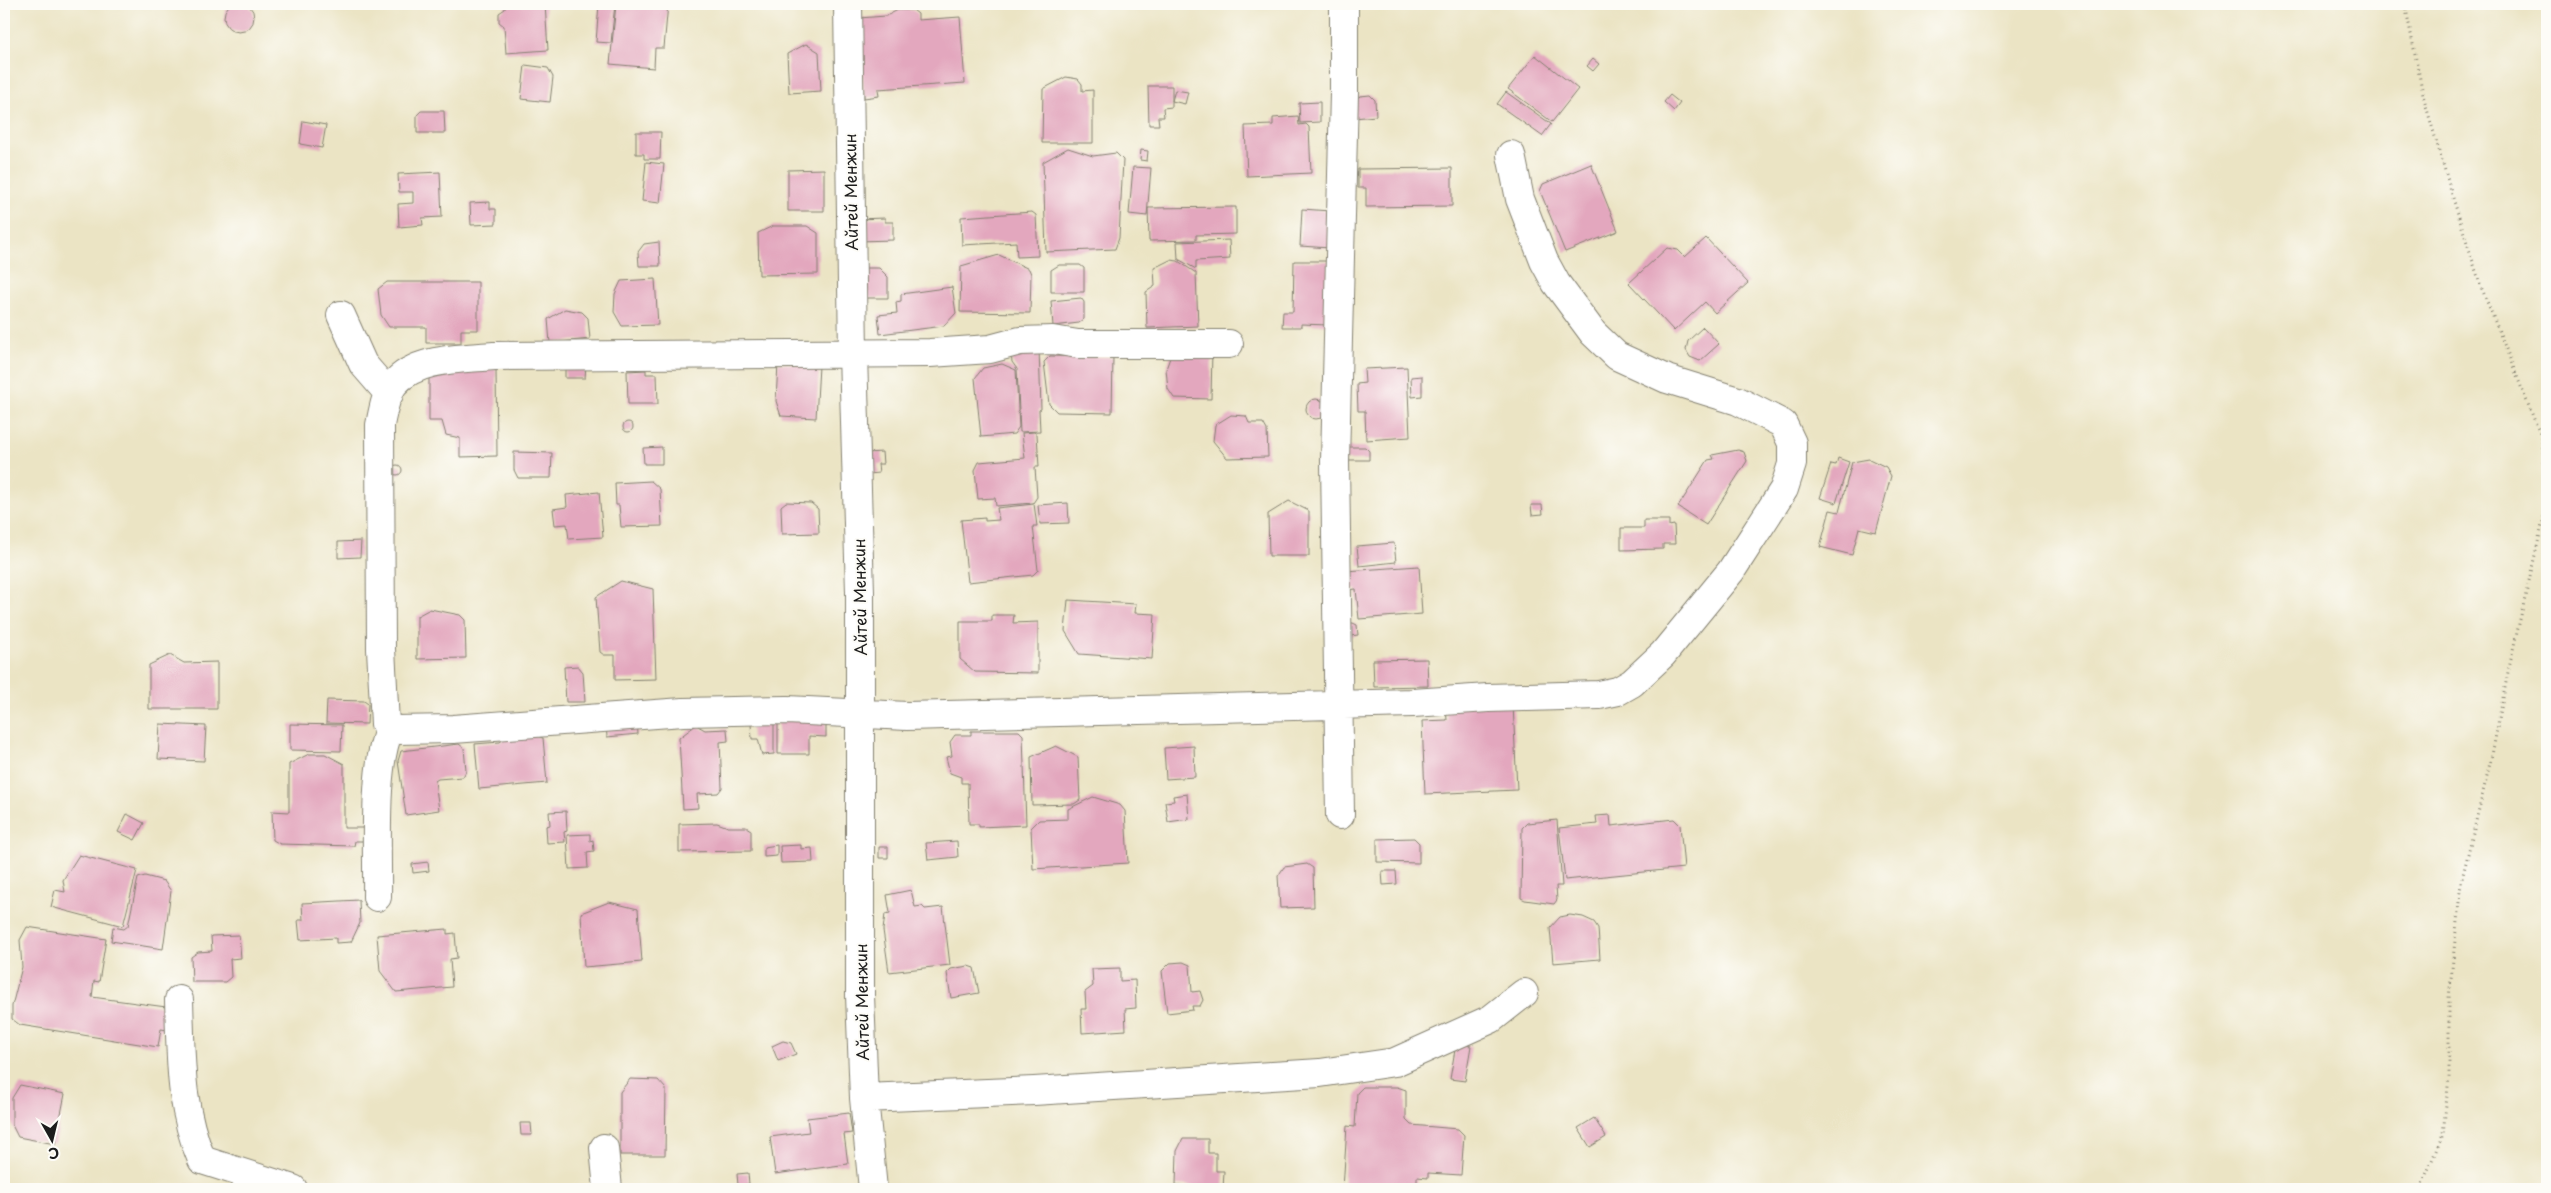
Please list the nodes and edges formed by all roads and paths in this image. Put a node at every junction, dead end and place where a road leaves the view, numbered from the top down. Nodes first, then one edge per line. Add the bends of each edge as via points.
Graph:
1 (848, 4) edge
2 (1344, 4) edge
3 (2404, 4) edge
4 (1511, 155) dead end
5 (341, 316) dead end
6 (1229, 344) dead end
7 (853, 354) junction
8 (389, 394) junction
9 (1340, 704) junction
10 (859, 715) junction
11 (390, 728) junction
12 (1340, 815) dead end
13 (377, 897) dead end
14 (1524, 993) dead end
15 (179, 1000) dead end
16 (864, 1098) junction
17 (604, 1148) dead end
18 (293, 1189) edge
19 (608, 1189) edge
20 (873, 1189) edge
21 (2420, 1189) edge

1 - 7 street, Айтей Менжин
2 - 9 street via 1336,461
3 - 21 path via 2424,99 2453,198 2480,284 2542,439 2545,471 2545,512 2461,883 2449,998 2449,1077 2443,1134
4 - 9 street via 1520,199 1544,260 1556,283 1593,333 1617,356 1666,379 1738,401 1782,424 1792,443 1792,464 1787,481 1731,571 1654,664 1618,691 1592,696
5 - 8 street via 364,364
6 - 7 street via 1078,344 1053,340 1020,341 990,349
7 - 8 street via 494,356 439,362 410,371 393,384
7 - 10 street, Айтей Менжин via 860,592
8 - 11 street via 384,402 380,425 381,649 385,724
9 - 10 street
9 - 12 street
10 - 11 street via 787,710 683,712 453,729
10 - 16 street, Айтей Менжин via 860,995
11 - 13 street via 380,764
14 - 16 street via 1491,1019 1395,1062 1320,1073
15 - 18 street via 184,1097 190,1132 202,1160
16 - 20 street, Айтей Менжин
17 - 19 street

